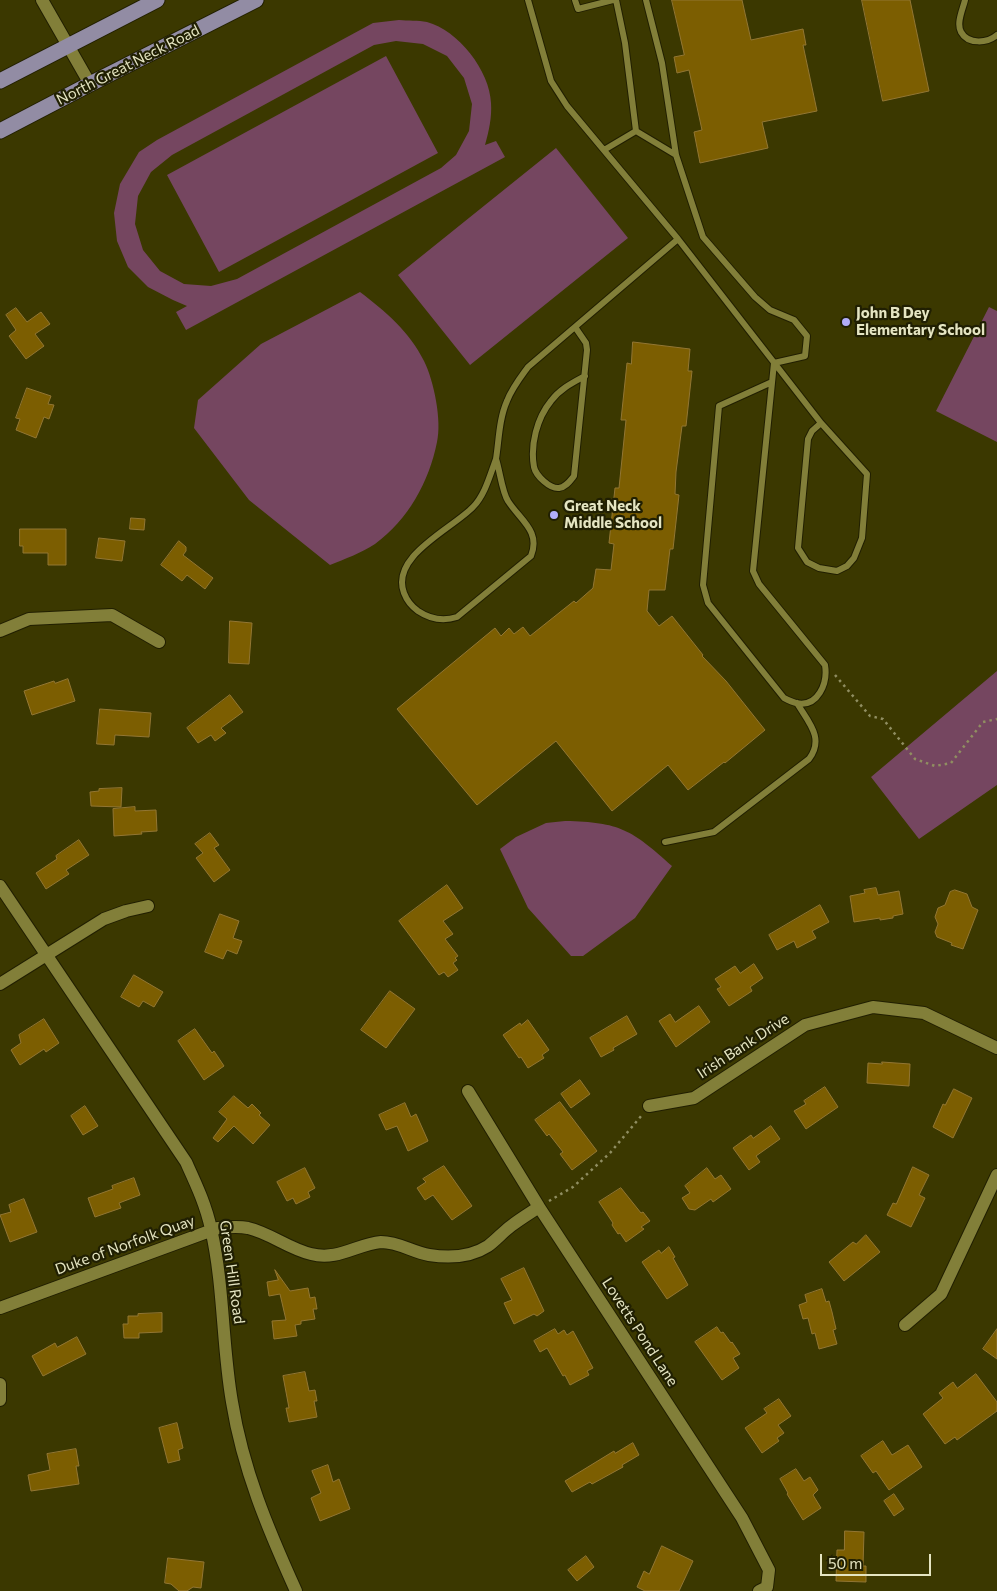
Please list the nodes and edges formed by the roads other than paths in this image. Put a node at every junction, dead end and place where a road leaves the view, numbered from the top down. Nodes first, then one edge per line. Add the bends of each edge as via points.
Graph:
1 (42, 0) edge
2 (156, 0) edge
3 (256, 0) edge
4 (528, 0) edge
5 (575, 0) edge
6 (615, 0) edge
7 (646, 0) edge
8 (965, 0) edge
9 (997, 35) edge
10 (68, 45) junction
11 (0, 81) edge
12 (90, 84) junction
13 (636, 131) junction
14 (0, 132) edge
15 (604, 150) junction
16 (676, 155) junction
17 (678, 239) junction
18 (575, 327) junction
19 (774, 363) junction
20 (585, 376) junction
21 (772, 382) junction
22 (821, 423) junction
23 (496, 459) junction
24 (0, 631) edge
25 (159, 642) dead end
26 (797, 703) junction
27 (665, 842) dead end
28 (0, 886) edge
29 (148, 906) dead end
30 (47, 954) junction
31 (0, 984) edge
32 (997, 1048) edge
33 (468, 1091) dead end
34 (649, 1106) road end
35 (997, 1175) edge
36 (539, 1207) junction
37 (212, 1230) junction
38 (0, 1308) edge
39 (905, 1325) dead end
40 (0, 1384) edge
41 (0, 1400) edge
42 (296, 1591) edge
43 (760, 1591) edge

1 - 10 street
2 - 10 main road
3 - 12 main road, North Great Neck Road
4 - 15 lane via 552,81 567,106
5 - 6 lane via 578,9
6 - 13 lane via 625,43
7 - 16 lane via 662,63
8 - 9 lane via 959,21 961,32 981,42
10 - 11 main road
10 - 12 street
12 - 14 main road, North Great Neck Road
13 - 15 lane
13 - 16 lane
15 - 17 lane
16 - 19 lane via 703,237 755,297 770,310 794,320 808,336 805,356
17 - 18 lane
17 - 19 lane
18 - 20 lane via 588,350
18 - 23 lane via 528,367 514,385 506,402
19 - 21 lane
19 - 22 lane
20 - 20 lane via 574,476 559,488 550,486 535,470 533,456 541,416 563,388
21 - 26 lane via 753,571 759,584 825,665 826,675 817,697
21 - 26 lane via 720,406 703,585 708,603 784,698
22 - 22 lane via 808,439 798,548 807,562 818,568 837,571 847,566 860,547 867,474
23 - 23 lane via 481,497 473,507 414,555 406,566 402,588 412,607 423,615 437,620 457,617 531,556 532,535 507,500
24 - 25 street via 29,619 112,615
26 - 27 lane via 816,735 814,753 809,759 714,832
28 - 30 street, Green Hill Road
29 - 30 street via 104,919
30 - 31 street
30 - 37 street, Green Hill Road via 186,1162 201,1193
32 - 34 street, Irish Bank Drive via 924,1014 873,1007 805,1025 694,1098
33 - 36 street, Lovetts Pond Lane
35 - 39 street via 941,1294
36 - 37 street, Duke of Norfolk Quay via 487,1246 458,1256 424,1254 383,1242 331,1256 313,1255 250,1229
36 - 43 street, Lovetts Pond Lane via 742,1518 769,1570 767,1587
37 - 38 street, Duke of Norfolk Quay
37 - 42 street, Green Hill Road via 237,1433 251,1482
40 - 41 street

